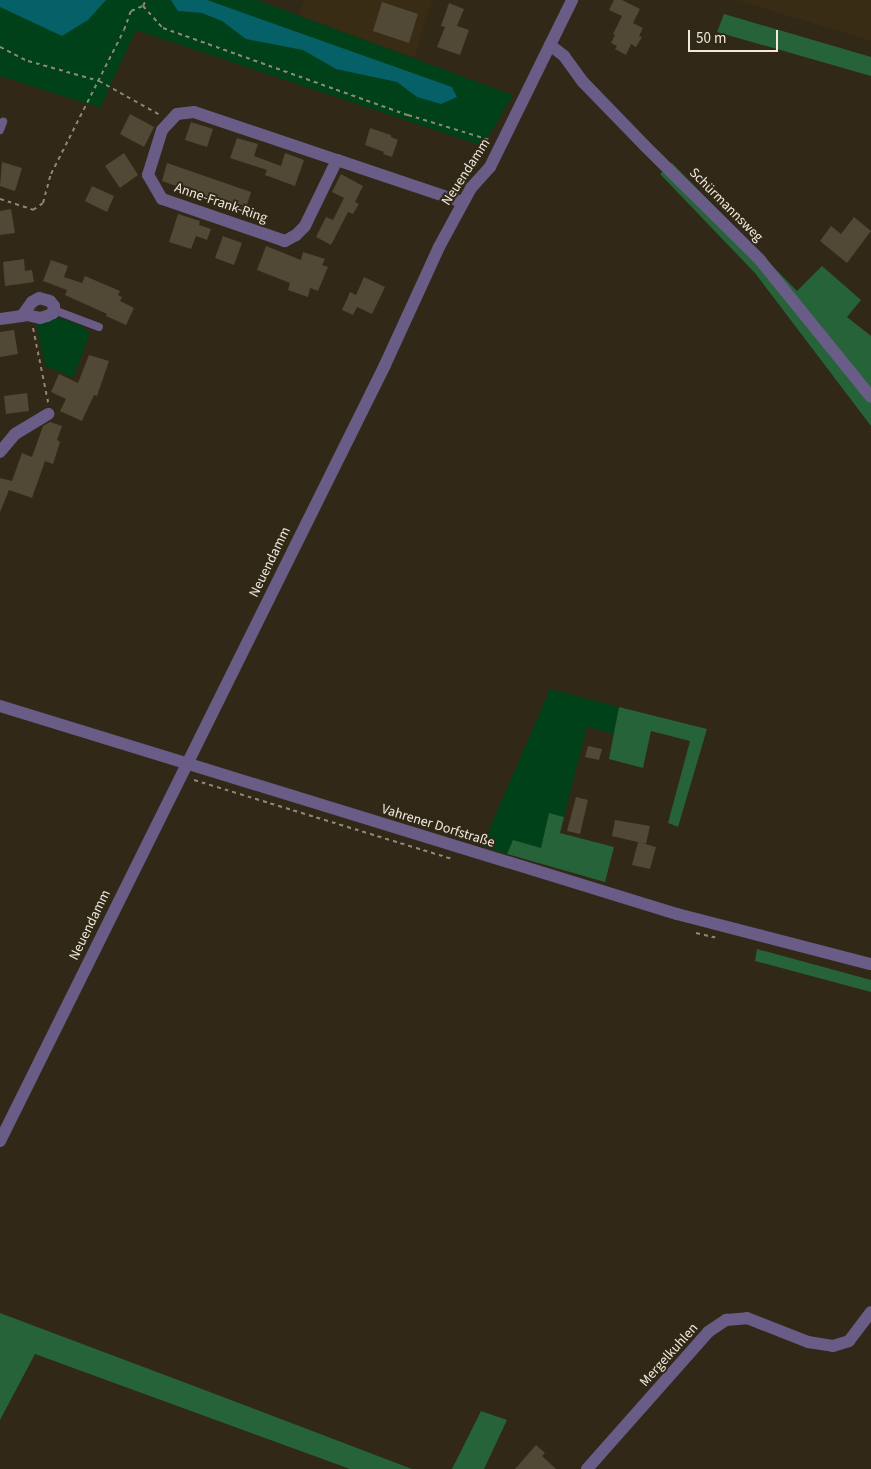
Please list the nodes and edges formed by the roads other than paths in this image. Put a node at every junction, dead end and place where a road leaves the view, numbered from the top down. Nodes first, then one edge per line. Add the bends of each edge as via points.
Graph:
1 (572, 0) edge
2 (550, 45) junction
3 (337, 160) junction
4 (462, 203) junction
5 (54, 310) junction
6 (27, 316) junction
7 (0, 319) edge
8 (99, 327) dead end
9 (871, 397) edge
10 (48, 414) road end
11 (0, 452) edge
12 (0, 706) edge
13 (186, 765) junction
14 (871, 964) edge
15 (0, 1141) edge
16 (871, 1312) edge
17 (587, 1469) edge

1 - 2 street, Neuendamm
2 - 4 street, Neuendamm via 490,167
2 - 9 street, Schürmannsweg via 564,56 583,82 645,146 760,260
3 - 3 street, Anne-Frank-Ring via 194,112 176,114 162,130 148,175 162,199 285,241 305,226
3 - 4 street
4 - 13 street, Neuendamm
5 - 6 street via 40,318
5 - 6 street via 50,300 39,298 32,302
5 - 8 lane
6 - 7 street
10 - 11 street via 15,434
12 - 13 street, Vahrener Dorfstraße
13 - 14 street, Vahrener Dorfstraße via 677,914
13 - 15 street, Neuendamm
16 - 17 street, Mergelkuhlen via 850,1341 833,1346 808,1342 747,1318 726,1320 708,1332

